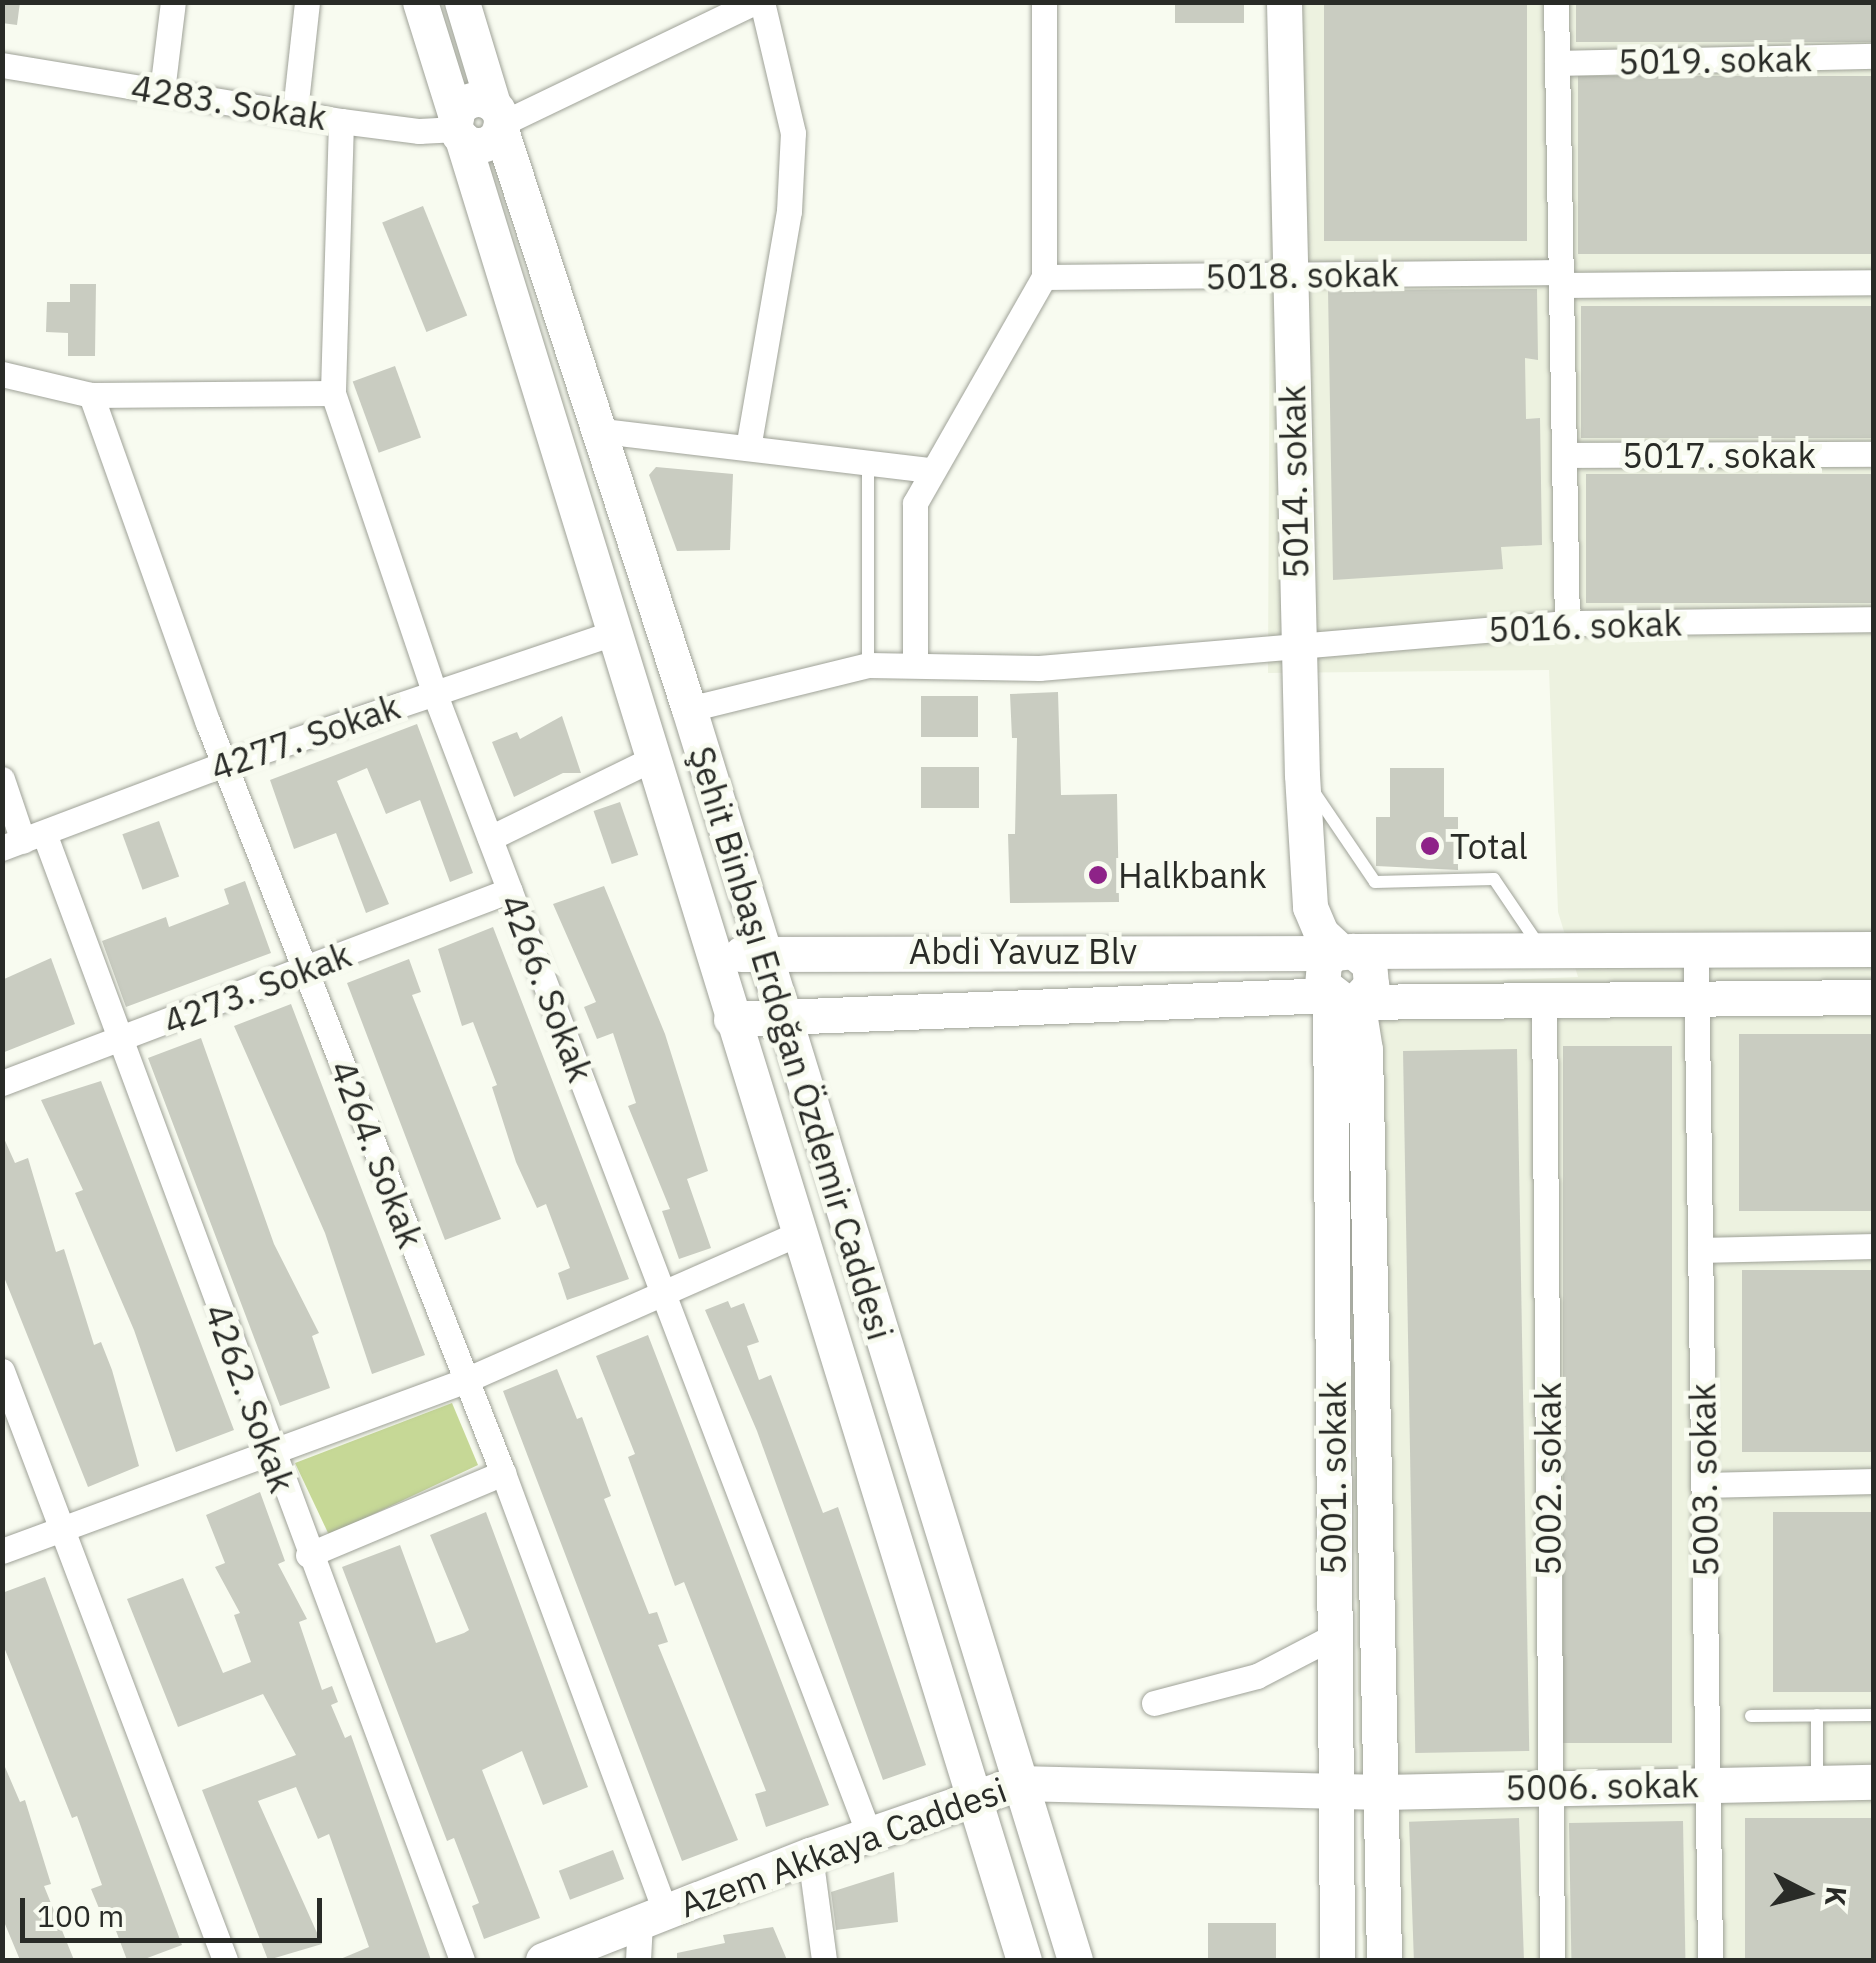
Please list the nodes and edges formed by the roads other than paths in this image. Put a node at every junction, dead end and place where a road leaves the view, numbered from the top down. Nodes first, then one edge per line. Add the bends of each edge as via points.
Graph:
1 (173, 2) edge
2 (307, 2) edge
3 (420, 2) edge
4 (462, 2) edge
5 (754, 2) edge
6 (762, 2) edge
7 (1044, 2) edge
8 (1284, 2) edge
9 (1556, 2) edge
10 (1874, 56) edge
11 (1558, 63) junction
12 (2, 66) edge
13 (162, 91) junction
14 (295, 111) junction
15 (498, 115) junction
16 (341, 121) junction
17 (458, 128) junction
18 (1290, 275) junction
19 (1044, 277) junction
20 (1561, 279) junction
21 (1874, 282) edge
22 (2, 374) edge
23 (334, 393) junction
24 (91, 395) junction
25 (594, 430) junction
26 (748, 448) junction
27 (1874, 454) edge
28 (1564, 455) junction
29 (868, 462) junction
30 (931, 470) junction
31 (1874, 618) edge
32 (1567, 623) junction
33 (611, 634) junction
34 (1297, 643) junction
35 (915, 662) junction
36 (868, 664) junction
37 (434, 692) junction
38 (689, 709) junction
39 (650, 760) junction
40 (224, 764) junction
41 (1302, 775) junction
42 (2, 779) edge
43 (490, 838) junction
44 (23, 841) edge
45 (510, 890) junction
46 (1874, 948) edge
47 (760, 950) junction
48 (1343, 952) junction
49 (1696, 952) junction
50 (1544, 953) junction
51 (712, 960) junction
52 (305, 969) junction
53 (1874, 997) edge
54 (1343, 998) junction
55 (1544, 998) junction
56 (1697, 999) junction
57 (782, 1012) junction
58 (731, 1018) junction
59 (117, 1043) junction
60 (2, 1083) edge
61 (797, 1234) junction
62 (1874, 1246) edge
63 (1700, 1250) junction
64 (664, 1297) junction
65 (2, 1370) edge
66 (466, 1380) junction
67 (271, 1453) junction
68 (503, 1473) junction
69 (1874, 1481) edge
70 (1704, 1485) junction
71 (64, 1526) junction
72 (2, 1551) edge
73 (308, 1554) junction
74 (1334, 1636) junction
75 (1154, 1703) dead end
76 (1817, 1715) junction
77 (1874, 1715) edge
78 (1751, 1716) dead end
79 (1874, 1782) edge
80 (1018, 1783) junction
81 (1817, 1783) junction
82 (1551, 1785) junction
83 (1708, 1785) junction
84 (1332, 1790) junction
85 (1382, 1792) junction
86 (972, 1799) junction
87 (868, 1834) junction
88 (810, 1854) junction
89 (652, 1916) junction
90 (225, 1960) edge
91 (462, 1960) edge
92 (543, 1960) edge
93 (638, 1960) edge
94 (824, 1960) edge
95 (1024, 1960) edge
96 (1075, 1960) edge
97 (1337, 1960) edge
98 (1384, 1960) edge
99 (1552, 1960) edge
100 (1710, 1960) edge

1 - 13 street
2 - 14 street
3 - 17 main road, Şehit Binbaşı Erdoğan Özdemir Caddesi
4 - 15 main road, Şehit Binbaşı Erdoğan Özdemir Caddesi
5 - 15 street via 566,94
6 - 26 street via 793,133 789,211
7 - 19 street
8 - 18 main road, 5014. sokak
9 - 11 street
10 - 11 street, 5019. sokak
11 - 20 street
12 - 13 street, 4283. Sokak
13 - 14 street, 4283. Sokak
14 - 16 street, 4283. Sokak
15 - 17 main road via 470,100
15 - 25 main road, Şehit Binbaşı Erdoğan Özdemir Caddesi
16 - 17 street, 4283. Sokak via 419,131
16 - 23 street, 4266. Sokak
17 - 33 main road, Şehit Binbaşı Erdoğan Özdemir Caddesi
18 - 19 street, 5018. sokak
18 - 20 street, 5018. sokak
18 - 34 main road, 5014. sokak
19 - 30 street
20 - 21 street, 5018. sokak
20 - 28 street
22 - 24 street
23 - 24 street
23 - 37 street, 4266. Sokak
24 - 40 street, 4264. Sokak
25 - 26 street
25 - 38 main road, Şehit Binbaşı Erdoğan Özdemir Caddesi
26 - 29 street
27 - 28 street, 5017. sokak
28 - 32 street
29 - 30 street
29 - 36 lane
30 - 35 street via 915,503
31 - 32 street, 5016. sokak
32 - 34 street, 5016. sokak
33 - 37 street, 4277. Sokak
33 - 39 main road, Şehit Binbaşı Erdoğan Özdemir Caddesi
34 - 35 street, 5016. sokak via 1039,668
34 - 41 main road, 5014. sokak
35 - 36 street, 5016. sokak
36 - 38 street, 5016. sokak
37 - 40 street, 4277. Sokak
37 - 43 street, 4266. Sokak
38 - 47 main road, Şehit Binbaşı Erdoğan Özdemir Caddesi
39 - 43 street
39 - 51 main road, Şehit Binbaşı Erdoğan Özdemir Caddesi
40 - 44 street, 4277. Sokak
40 - 52 street, 4264. Sokak
41 - 48 main road, 5014. sokak via 1310,907 1321,933
41 - 50 lane via 1376,882 1494,880
42 - 44 street, 4262. Sokak
43 - 45 street, 4266. Sokak
44 - 59 street, 4262. Sokak
45 - 52 street, 4273. Sokak
45 - 64 street, 4266. Sokak
46 - 49 main road, Abdi Yavuz Blv
47 - 48 main road, Abdi Yavuz Blv
47 - 51 main road, Abdi Yavuz Blv
47 - 57 main road, Şehit Binbaşı Erdoğan Özdemir Caddesi
48 - 50 main road, Abdi Yavuz Blv
48 - 54 main road via 1322,970
49 - 50 main road, Abdi Yavuz Blv
49 - 56 street, 5003. sokak
51 - 58 main road, Şehit Binbaşı Erdoğan Özdemir Caddesi
52 - 59 street, 4273. Sokak
52 - 66 street, 4264. Sokak
53 - 56 main road, Abdi Yavuz Blv
54 - 55 main road, Abdi Yavuz Blv
54 - 57 main road, Abdi Yavuz Blv
54 - 74 main road, 5001. sokak
54 - 85 main road, 5001. sokak via 1364,1050
55 - 56 main road, Abdi Yavuz Blv
55 - 82 street, 5002. sokak
56 - 63 street, 5003. sokak
57 - 58 main road, Abdi Yavuz Blv
57 - 80 main road, Şehit Binbaşı Erdoğan Özdemir Caddesi
58 - 61 main road, Şehit Binbaşı Erdoğan Özdemir Caddesi
59 - 60 street, 4273. Sokak
59 - 67 street, 4262. Sokak
61 - 64 street
61 - 86 main road, Şehit Binbaşı Erdoğan Özdemir Caddesi
62 - 63 street
63 - 70 street, 5003. sokak
64 - 66 street
64 - 87 street, 4266. Sokak
65 - 71 street
66 - 67 street
66 - 68 street, 4264. Sokak
67 - 71 street
67 - 73 street, 4262. Sokak
68 - 73 street
68 - 89 street, 4264. Sokak
69 - 70 street
70 - 83 street, 5003. sokak
71 - 72 street
71 - 90 street
73 - 91 street, 4262. Sokak
74 - 75 street via 1257,1676
74 - 84 main road, 5001. sokak
76 - 77 lane
76 - 78 lane
76 - 81 lane
79 - 81 main road, 5006. sokak
80 - 84 main road, Azem Akkaya Caddesi
80 - 86 main road, Azem Akkaya Caddesi
80 - 96 main road, Şehit Binbaşı Erdoğan Özdemir Caddesi
81 - 83 main road, 5006. sokak
82 - 83 main road, 5006. sokak
82 - 85 main road, 5006. sokak
82 - 99 street, 5002. sokak
83 - 100 street, 5003. sokak
84 - 85 main road, 5006. sokak
84 - 97 main road, 5001. sokak
85 - 98 main road, 5001. sokak
86 - 87 main road, Azem Akkaya Caddesi
86 - 95 main road, Şehit Binbaşı Erdoğan Özdemir Caddesi
87 - 88 main road, Azem Akkaya Caddesi
88 - 89 main road, Azem Akkaya Caddesi
88 - 94 street
89 - 92 main road, Azem Akkaya Caddesi
89 - 93 street

